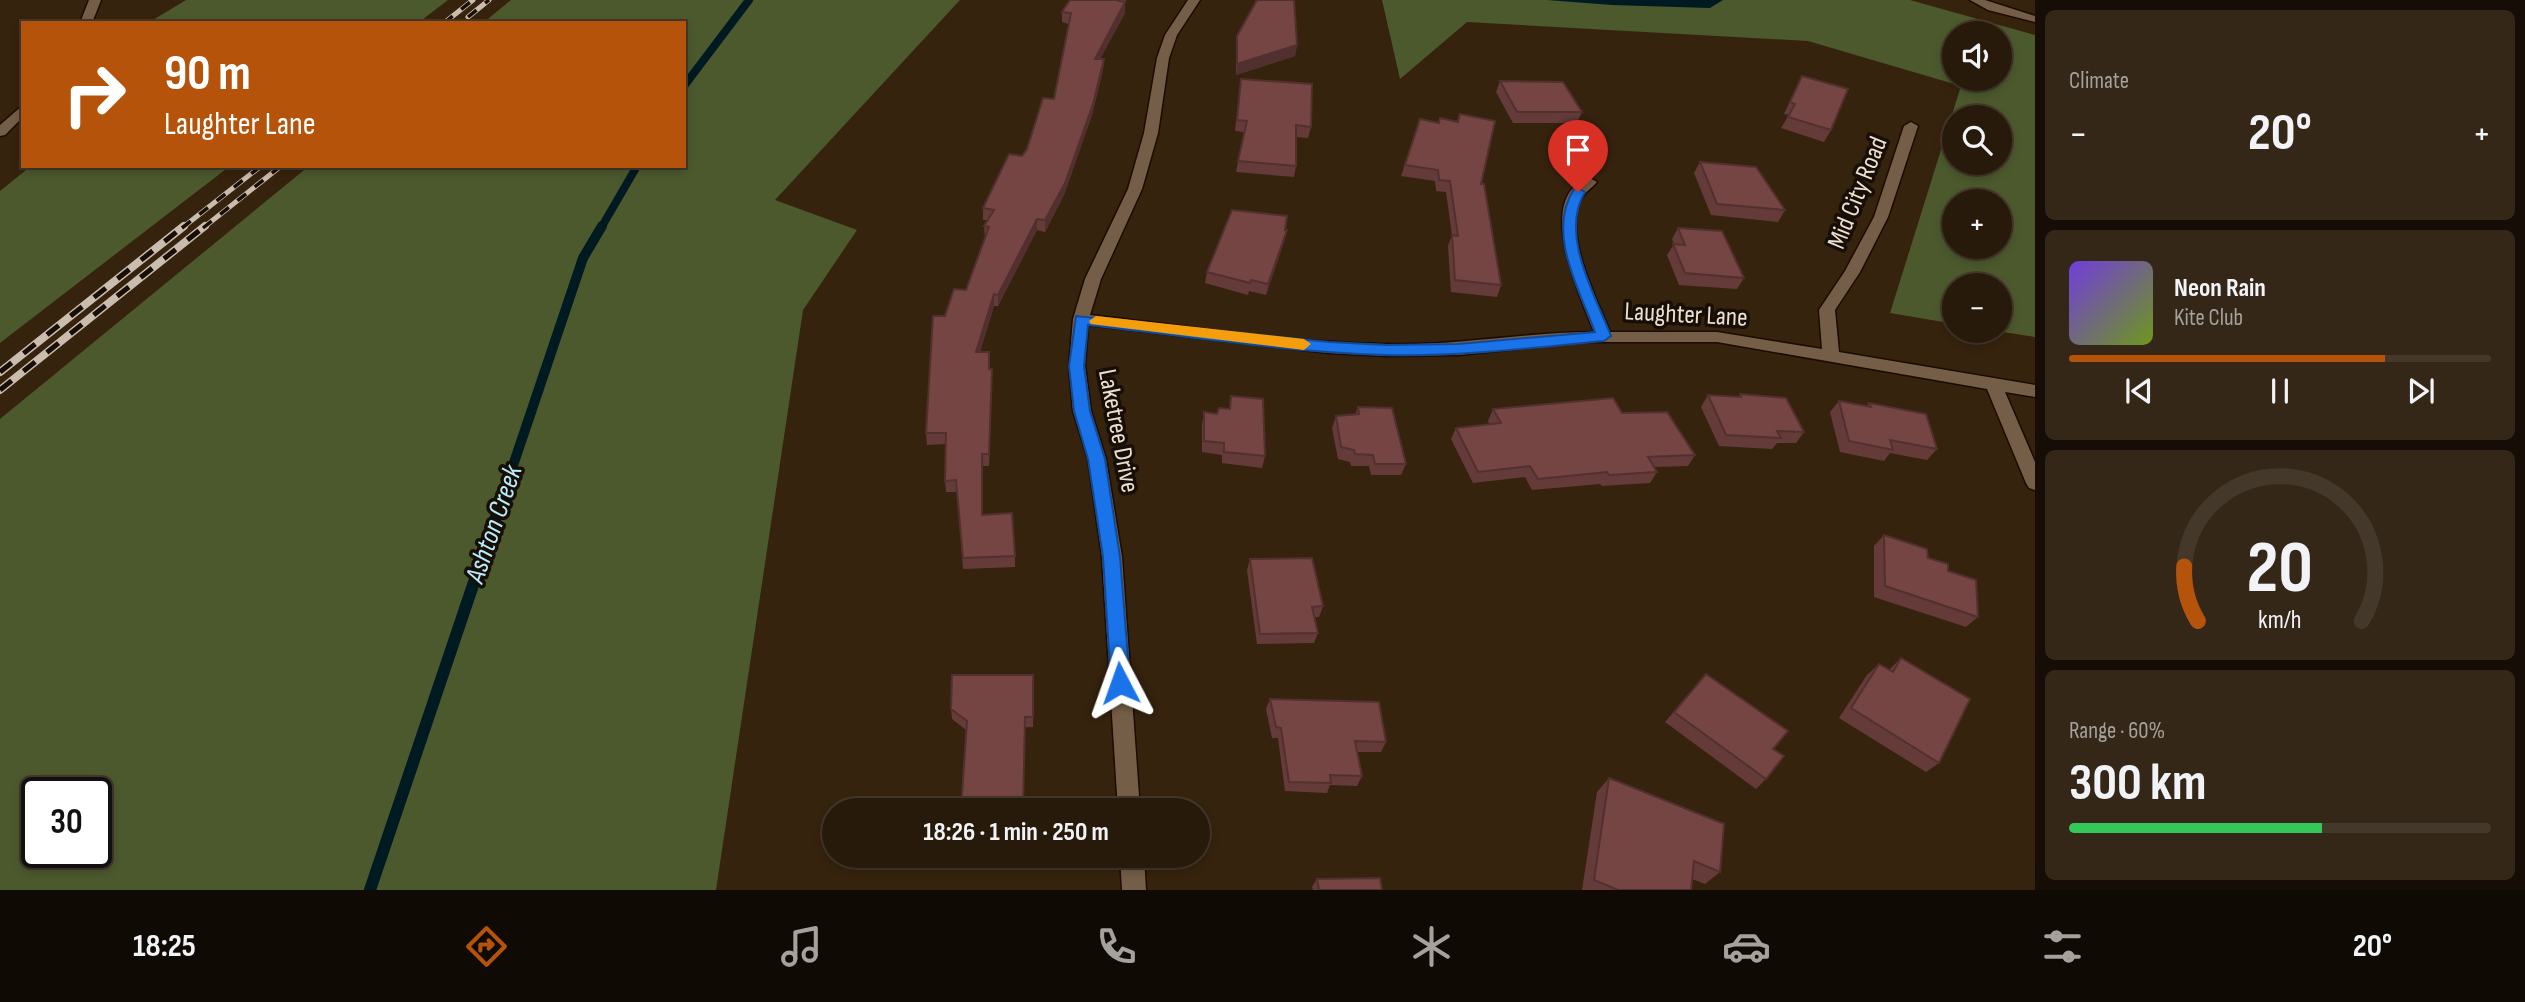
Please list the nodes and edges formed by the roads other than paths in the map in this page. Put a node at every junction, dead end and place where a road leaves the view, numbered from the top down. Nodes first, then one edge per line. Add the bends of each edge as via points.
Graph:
1 (94, 0) edge
2 (1194, 0) edge
3 (1976, 0) edge
4 (2035, 19) edge
5 (87, 21) edge
6 (21, 111) edge
7 (1911, 126) dead end
8 (0, 132) edge
9 (1590, 182) dead end
10 (1081, 319) junction
11 (1604, 336) junction
12 (1831, 355) junction
13 (1993, 384) junction
14 (2035, 391) edge
15 (2035, 483) edge
16 (1128, 798) edge
17 (1133, 868) edge
18 (1134, 890) edge

1 - 5 street
2 - 10 street, Laketree Drive via 1171,35 1135,189 1093,279
3 - 4 street
6 - 8 street
7 - 12 street, Mid City Road via 1881,217 1827,310
9 - 11 street via 1570,205 1569,220 1573,255
10 - 11 street, Laughter Lane via 1387,350 1458,349
10 - 16 street, Laketree Drive via 1077,366 1112,557
11 - 12 street, Laughter Lane via 1717,337
12 - 13 street, Laughter Lane
13 - 14 street, Laughter Lane
13 - 15 street
17 - 18 street

